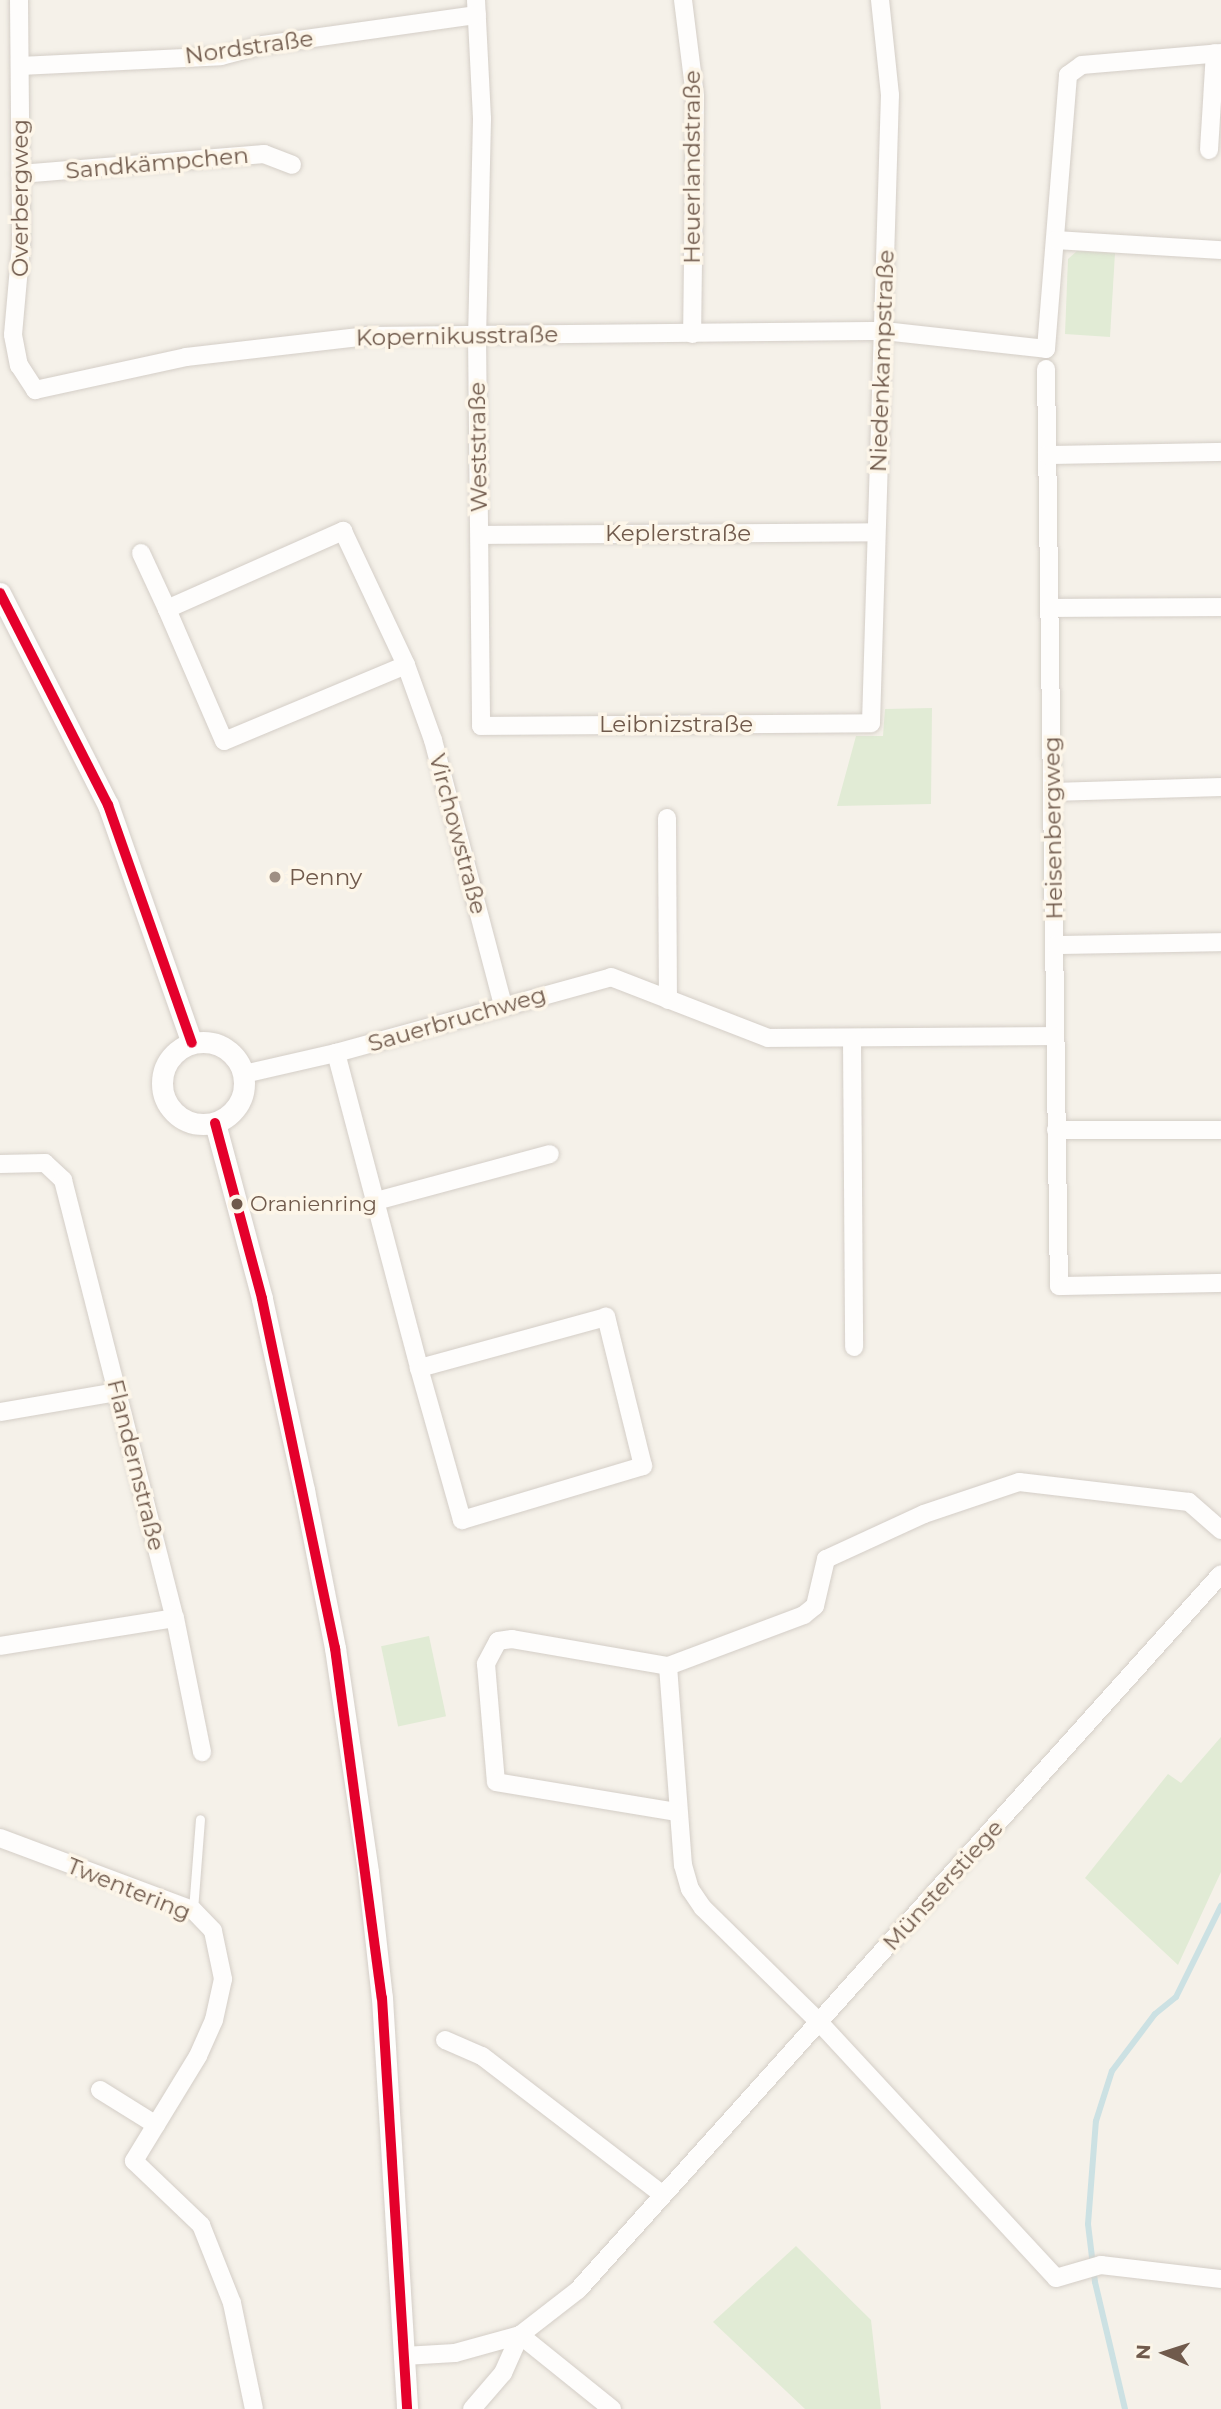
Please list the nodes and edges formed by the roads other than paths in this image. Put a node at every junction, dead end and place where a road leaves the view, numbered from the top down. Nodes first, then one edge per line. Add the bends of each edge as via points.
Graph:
1 (19, 0) edge
2 (683, 0) edge
3 (880, 0) edge
4 (476, 8) edge
5 (1218, 53) edge
6 (20, 66) junction
7 (1209, 150) dead end
8 (292, 165) dead end
9 (20, 174) junction
10 (1056, 240) junction
11 (1221, 250) edge
12 (884, 331) junction
13 (692, 334) junction
14 (477, 335) junction
15 (1046, 369) dead end
16 (35, 390) joint
17 (1221, 453) edge
18 (1047, 455) junction
19 (876, 532) junction
20 (480, 535) junction
21 (141, 552) dead end
22 (0, 593) edge
23 (1221, 607) edge
24 (1050, 608) junction
25 (167, 609) junction
26 (406, 665) junction
27 (871, 723) joint
28 (481, 726) joint
29 (1221, 788) edge
30 (1052, 792) junction
31 (667, 818) dead end
32 (1221, 942) edge
33 (1056, 945) junction
34 (668, 1000) junction
35 (503, 1005) junction
36 (1055, 1036) junction
37 (852, 1039) junction
38 (192, 1043) junction
39 (336, 1053) junction
40 (244, 1074) junction
41 (215, 1123) junction
42 (1056, 1130) junction
43 (1221, 1130) edge
44 (550, 1154) dead end
45 (0, 1164) edge
46 (376, 1201) junction
47 (1221, 1283) edge
48 (854, 1347) dead end
49 (419, 1368) junction
50 (117, 1392) junction
51 (0, 1412) edge
52 (1221, 1530) edge
53 (1221, 1574) edge
54 (175, 1618) junction
55 (0, 1646) edge
56 (668, 1666) junction
57 (202, 1752) dead end
58 (678, 1812) junction
59 (200, 1819) dead end
60 (0, 1838) edge
61 (193, 1910) junction
62 (820, 2023) junction
63 (445, 2040) dead end
64 (100, 2090) dead end
65 (156, 2125) junction
66 (663, 2195) junction
67 (1221, 2278) edge
68 (520, 2335) junction
69 (404, 2356) junction
70 (254, 2409) edge
71 (407, 2409) edge
72 (472, 2409) edge
73 (612, 2409) edge

1 - 6 street, Overbergweg
2 - 13 street, Heuerlandstraße via 695,97
3 - 12 street, Niedenkampstraße via 890,95
4 - 6 street, Nordstraße via 221,56
4 - 14 street, Weststraße via 482,119
5 - 7 street
5 - 10 street via 1082,65 1068,75
6 - 9 street, Overbergweg
8 - 9 street, Sandkämpchen via 264,154
9 - 16 street, Overbergweg via 19,303 13,335 19,365
10 - 11 street
10 - 12 street, Kopernikusstraße via 1046,349
12 - 13 street, Kopernikusstraße
12 - 19 street, Niedenkampstraße
13 - 14 street, Kopernikusstraße
14 - 16 street, Kopernikusstraße via 275,343
14 - 20 street, Weststraße
15 - 18 street, Heisenbergweg
17 - 18 street
18 - 24 street, Heisenbergweg
19 - 20 street, Keplerstraße
19 - 27 street, Niedenkampstraße
20 - 28 street, Weststraße
21 - 25 street
22 - 38 street via 108,805
23 - 24 street
24 - 30 street, Heisenbergweg
25 - 26 street, Virchowstraße via 343,531
25 - 26 street via 224,741
26 - 35 street, Virchowstraße via 433,740
27 - 28 street, Leibnizstraße
29 - 30 street
30 - 33 street, Heisenbergweg
31 - 34 street
32 - 33 street
33 - 36 street, Heisenbergweg
34 - 35 street, Sauerbruchweg via 611,977
34 - 37 street, Sauerbruchweg via 768,1038
35 - 39 street, Sauerbruchweg
36 - 37 street, Sauerbruchweg
36 - 42 street, Heisenbergweg
37 - 48 street
38 - 40 street via 225,1047
38 - 41 street via 170,1058 163,1071 165,1099 185,1121
39 - 40 street, Sauerbruchweg
39 - 46 street
40 - 41 street via 240,1104
41 - 69 street via 284,1394 335,1648 382,1998
42 - 43 street
42 - 47 street, Heisenbergweg via 1059,1286
44 - 46 street
45 - 50 street, Flandernstraße via 45,1163 63,1180
46 - 49 street
49 - 49 street via 463,1520 643,1466 606,1317
50 - 51 street
50 - 54 street, Flandernstraße
52 - 56 street via 1189,1502 1019,1482 924,1514 825,1559 815,1605 804,1615
53 - 62 street, Münsterstiege
54 - 55 street
54 - 57 street, Flandernstraße
56 - 58 street
56 - 58 street via 512,1639 498,1641 486,1664 496,1782
58 - 62 street via 690,1889 703,1908
59 - 61 lane
60 - 61 street, Twentering
61 - 65 street, Twentering via 213,1931 223,1979 214,2020 198,2056
62 - 66 street, Münsterstiege
62 - 67 street via 1056,2278 1101,2265
63 - 66 street via 482,2056
64 - 65 street
65 - 70 street, Twentering via 134,2161 201,2225 232,2303
66 - 68 street, Münsterstiege via 578,2290
68 - 69 street, Münsterstiege via 455,2353
68 - 72 street, Münsterstiege via 503,2373
68 - 73 street
69 - 71 street

